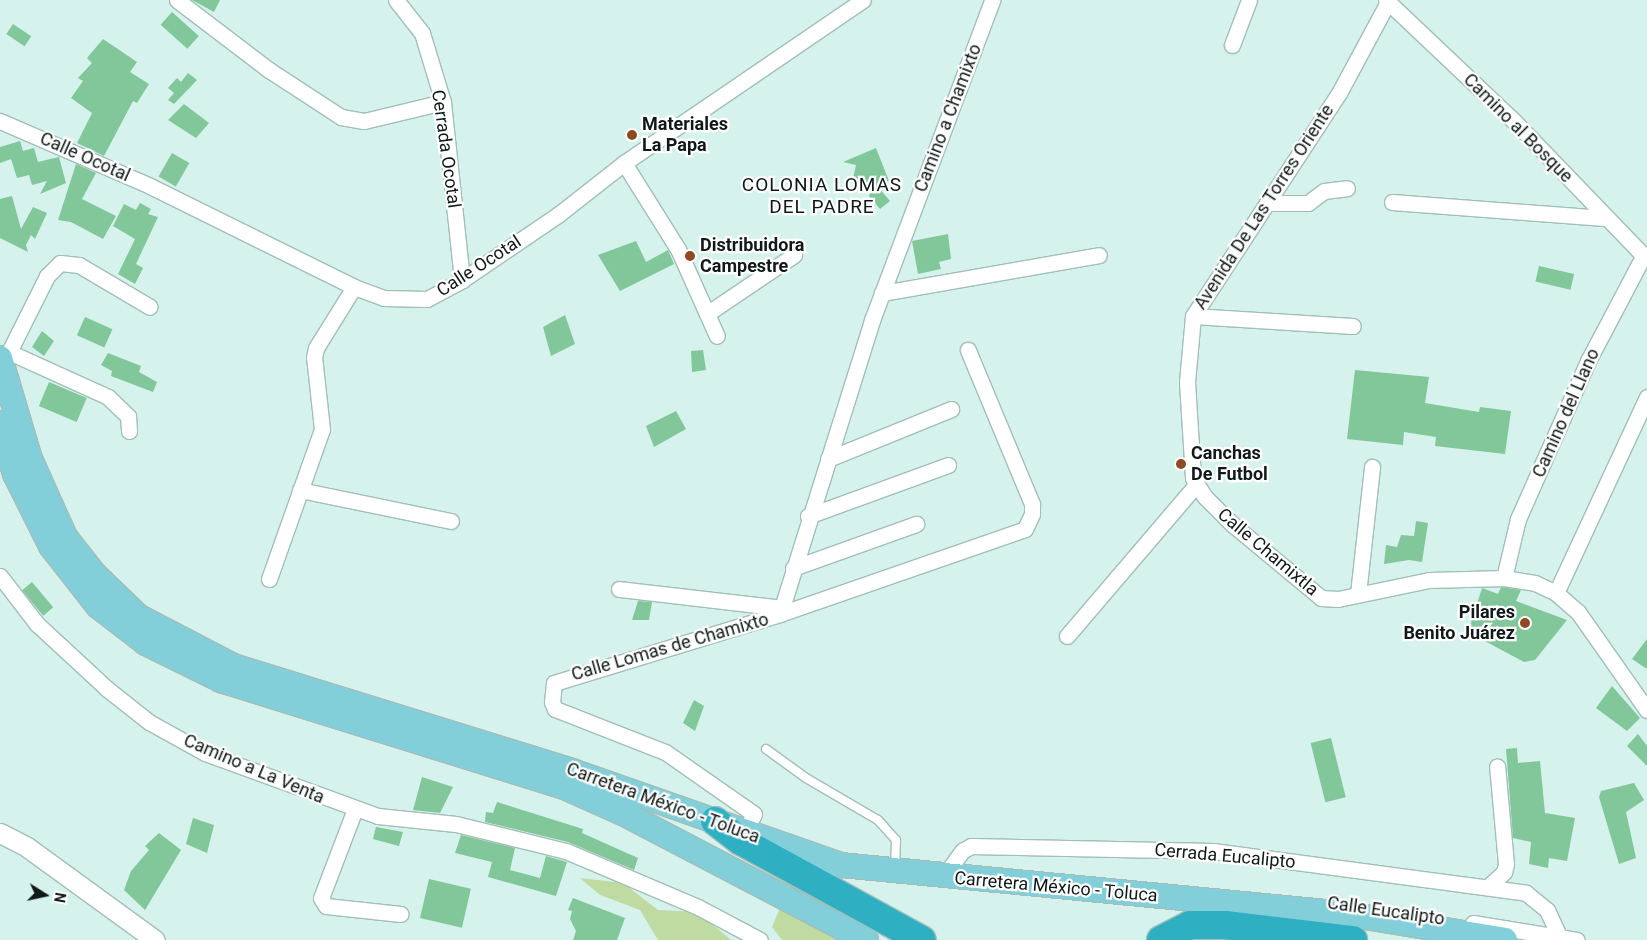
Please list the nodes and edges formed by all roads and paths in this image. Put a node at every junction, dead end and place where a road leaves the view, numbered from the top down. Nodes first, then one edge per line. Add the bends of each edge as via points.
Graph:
1 (177, 0) edge
2 (396, 0) edge
3 (863, 0) edge
4 (992, 0) edge
5 (1249, 0) edge
6 (1387, 1) edge
7 (1232, 45) dead end
8 (443, 102) junction
9 (0, 121) edge
10 (624, 163) junction
11 (1346, 188) dead end
12 (1392, 202) dead end
13 (1266, 204) junction
14 (1607, 218) junction
15 (794, 255) dead end
16 (1099, 255) dead end
17 (1645, 257) edge
18 (462, 280) junction
19 (354, 287) junction
20 (882, 293) junction
21 (150, 306) dead end
22 (708, 313) junction
23 (1193, 316) junction
24 (872, 320) joint
25 (1353, 326) dead end
26 (717, 336) dead end
27 (968, 350) dead end
28 (4, 359) edge
29 (1647, 397) edge
30 (951, 409) dead end
31 (0, 423) edge
32 (129, 431) dead end
33 (828, 459) junction
34 (948, 465) dead end
35 (1372, 467) dead end
36 (1196, 485) junction
37 (300, 490) junction
38 (808, 516) junction
39 (451, 521) dead end
40 (916, 524) dead end
41 (793, 568) junction
42 (0, 576) edge
43 (1504, 578) junction
44 (269, 579) dead end
45 (619, 589) dead end
46 (1556, 592) junction
47 (1358, 594) junction
48 (781, 611) junction
49 (1067, 636) dead end
50 (1647, 710) edge
51 (766, 749) dead end
52 (1497, 766) dead end
53 (355, 809) junction
54 (715, 821) junction
55 (745, 831) junction
56 (0, 833) edge
57 (896, 873) junction
58 (944, 876) junction
59 (1489, 886) junction
60 (1194, 899) junction
61 (401, 914) dead end
62 (1559, 936) junction
63 (155, 940) edge
64 (760, 940) edge
65 (866, 940) edge
66 (922, 940) edge
67 (1161, 940) edge
68 (1353, 940) edge
69 (1505, 940) edge
70 (1577, 940) edge

1 - 8 street via 269,70 341,117 364,121
2 - 8 street, Cerrada Ocotal via 422,33
3 - 10 street, Calle Ocotal
4 - 20 street, Camino a Chamixto
5 - 7 street
6 - 13 street, Avenida De Las Torres Oriente via 1339,93
6 - 14 street, Camino al Bosque via 1514,121
8 - 18 street, Cerrada Ocotal
9 - 19 street, Calle Ocotal via 150,186
10 - 18 street, Calle Ocotal via 558,214
10 - 22 street via 678,249
11 - 13 street via 1324,191 1303,204
12 - 14 street
13 - 23 street, Avenida De Las Torres Oriente
14 - 17 street, Camino al Bosque
15 - 22 street
16 - 20 street
17 - 43 street, Camino del Llano via 1588,362 1518,519
18 - 19 street, Calle Ocotal via 427,299 412,300 384,298
19 - 37 street via 316,348 314,357 322,429
20 - 24 street, Camino a Chamixto
21 - 28 street via 80,265 64,262 47,276
22 - 26 street
23 - 25 street
23 - 36 street, Avenida De Las Torres Oriente via 1188,344 1188,452
24 - 33 street, Calle Lomas de Chamixto
27 - 48 street via 1032,504 1032,514 1025,529
28 - 32 street via 108,397 128,416
28 - 54 main road, Carretera México - Toluca via 30,459 65,537 116,596 162,632 233,666 507,750
29 - 46 street
30 - 33 street
31 - 65 main road, Carretera México - Toluca via 16,474 51,546 98,606 146,643 221,680 562,786 625,814
33 - 38 street, Calle Lomas de Chamixto
34 - 38 street
35 - 47 street
36 - 47 street, Calle Chamixtla via 1232,524 1312,593 1329,599
36 - 49 street
37 - 39 street
37 - 44 street
38 - 41 street, Calle Lomas de Chamixto
40 - 41 street
41 - 48 street, Calle Lomas de Chamixto
42 - 53 street, Camino a La Venta via 37,624 106,688 149,722 205,753
43 - 46 street, Calle Chamixtla via 1535,583
43 - 47 street, Calle Chamixtla via 1420,581
45 - 48 street
46 - 50 street, Calle Chamixtla via 1578,612
48 - 55 street, Calle Lomas de Chamixto via 559,680 552,694 555,709 664,752 754,814
51 - 57 lane via 806,778 878,820 896,840
52 - 59 street via 1506,864 1504,872
53 - 61 street via 320,898 326,906
53 - 64 street, Camino a La Venta via 385,818 456,824 566,851 698,907
54 - 55 main road, Carretera México - Toluca
54 - 66 highway via 741,841
55 - 57 main road, Carretera México - Toluca via 841,865
56 - 63 street via 27,847
57 - 58 main road, Carretera México - Toluca
58 - 59 street, Cerrada Eucalipto via 962,851 971,846 1212,851
58 - 60 main road, Carretera México - Toluca
59 - 62 street, Cerrada Eucalipto via 1537,899
60 - 62 street, Calle Eucalipto via 1243,892
60 - 69 main road, Carretera México - Toluca via 1347,914
62 - 70 street, Calle Eucalipto
67 - 68 highway via 1190,925 1225,925

